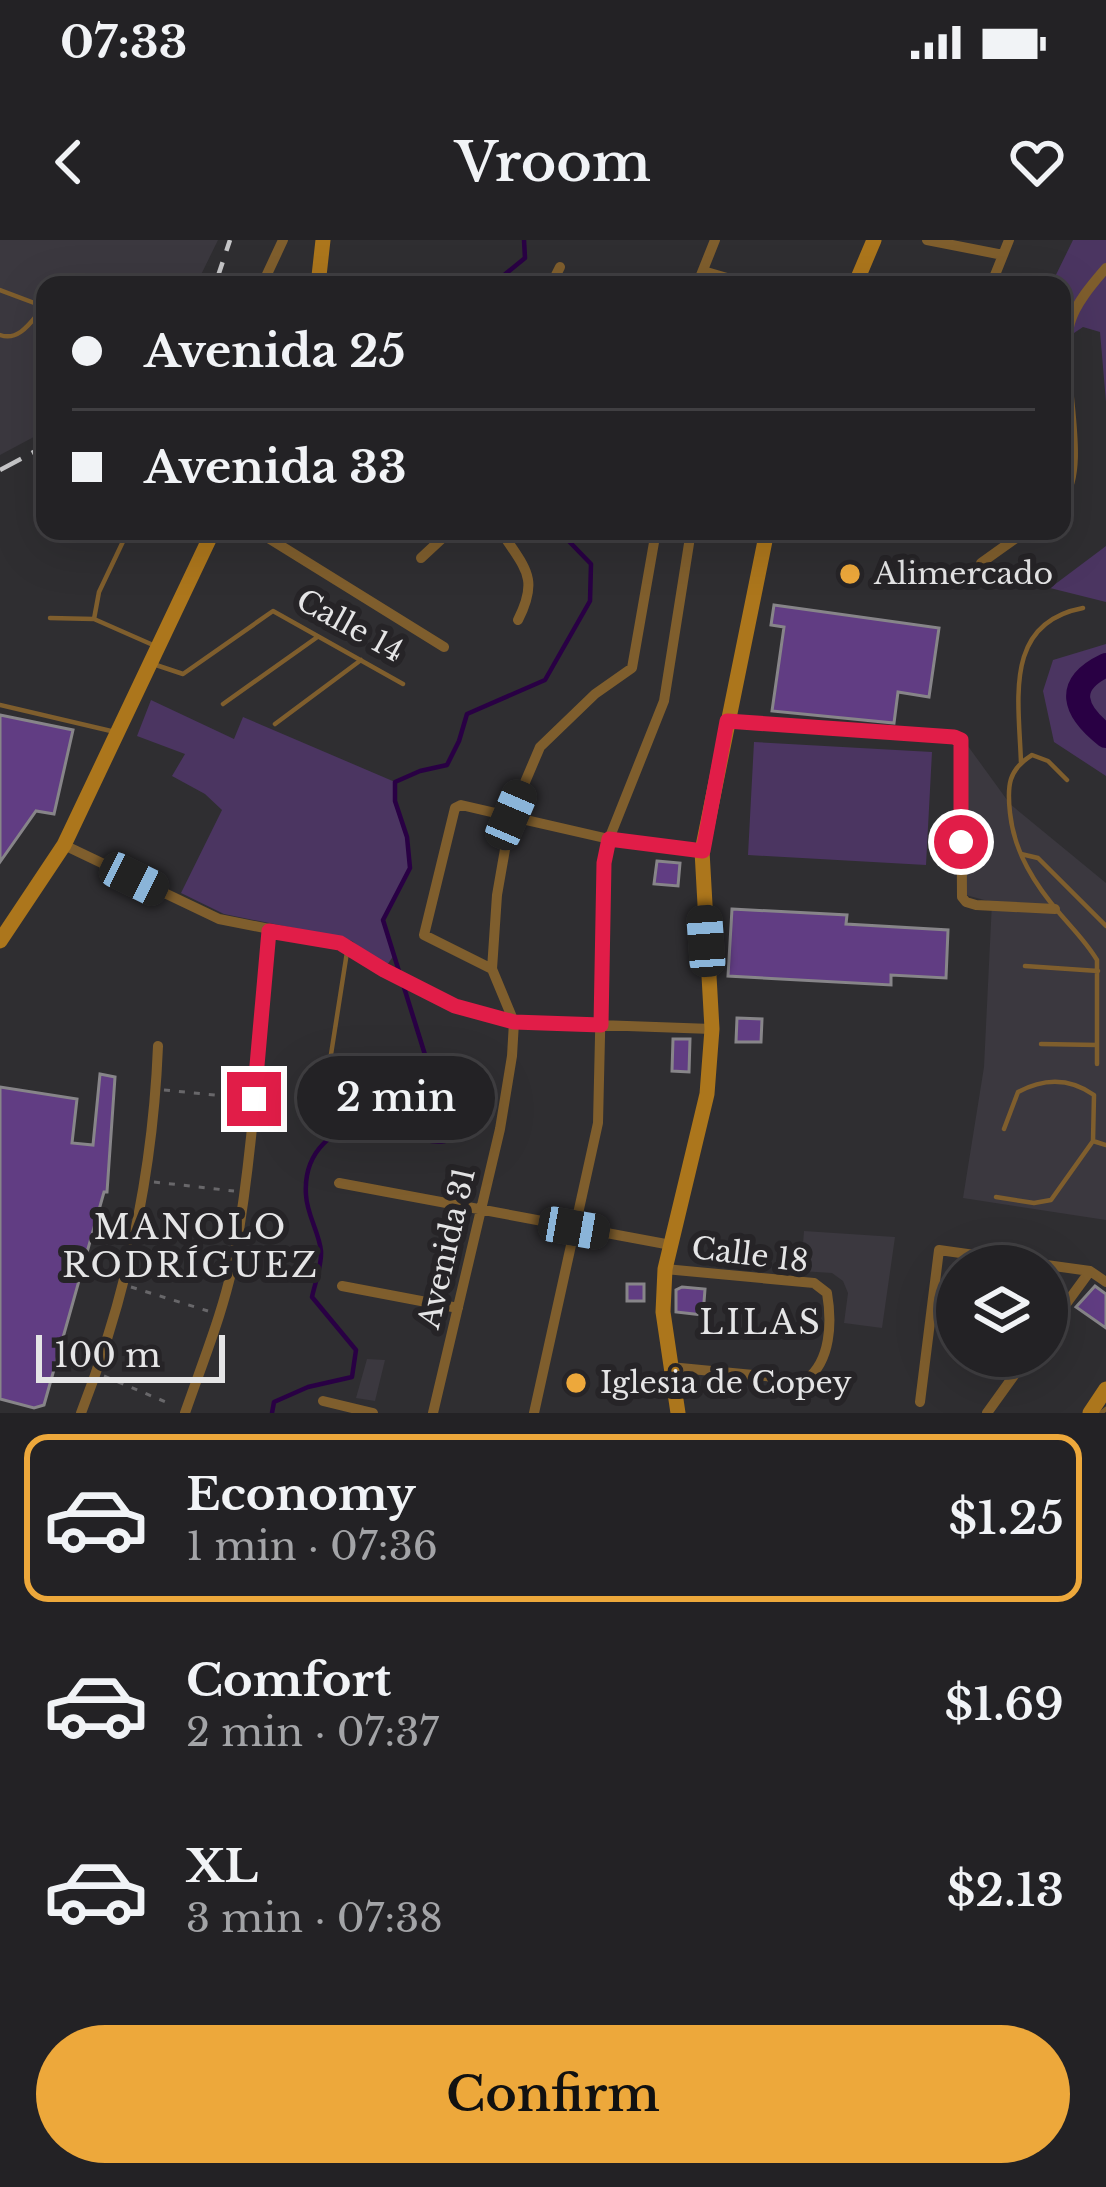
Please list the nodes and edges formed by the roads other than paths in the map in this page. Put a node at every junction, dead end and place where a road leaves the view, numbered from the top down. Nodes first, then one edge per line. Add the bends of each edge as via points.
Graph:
1 (284, 240) edge
2 (323, 240) edge
3 (715, 240) edge
4 (874, 240) edge
5 (927, 240) edge
6 (1009, 240) edge
7 (1003, 255) junction
8 (560, 267) dead end
9 (1106, 268) edge
10 (703, 271) junction
11 (266, 276) edge
12 (319, 276) edge
13 (556, 276) edge
14 (701, 276) edge
15 (720, 276) edge
16 (859, 276) edge
17 (995, 276) edge
18 (0, 290) edge
19 (36, 304) edge
20 (36, 315) edge
21 (1071, 319) edge
22 (0, 335) edge
23 (1071, 426) edge
24 (1071, 461) edge
25 (124, 540) edge
26 (209, 540) edge
27 (272, 540) edge
28 (440, 540) edge
29 (507, 540) edge
30 (654, 540) edge
31 (690, 540) edge
32 (766, 540) edge
33 (1011, 540) edge
34 (421, 558) dead end
35 (981, 563) dead end
36 (1083, 608) dead end
37 (50, 618) dead end
38 (94, 620) junction
39 (518, 620) dead end
40 (318, 636) junction
41 (444, 647) dead end
42 (154, 655) junction
43 (361, 660) junction
44 (403, 684) dead end
45 (223, 704) dead end
46 (0, 705) edge
47 (727, 721) junction
48 (275, 724) dead end
49 (119, 733) junction
50 (1021, 763) junction
51 (1067, 781) dead end
52 (511, 815) junction
53 (609, 839) junction
54 (64, 845) junction
55 (703, 851) junction
56 (1020, 854) junction
57 (1055, 909) junction
58 (1106, 926) edge
59 (269, 931) junction
60 (1, 936) edge
61 (348, 946) junction
62 (1025, 966) dead end
63 (492, 969) junction
64 (1098, 971) junction
65 (514, 1022) junction
66 (601, 1025) junction
67 (712, 1029) junction
68 (1041, 1044) dead end
69 (158, 1046) dead end
70 (1097, 1046) junction
71 (1097, 1064) dead end
72 (327, 1080) dead end
73 (1004, 1129) dead end
74 (1093, 1141) junction
75 (1106, 1145) edge
76 (340, 1183) dead end
77 (996, 1197) dead end
78 (480, 1208) junction
79 (574, 1228) junction
80 (670, 1244) junction
81 (665, 1269) junction
82 (1090, 1271) junction
83 (1106, 1282) edge
84 (342, 1286) dead end
85 (1068, 1301) edge
86 (458, 1308) junction
87 (670, 1367) junction
88 (1013, 1377) edge
89 (1106, 1389) edge
90 (323, 1401) dead end
91 (920, 1402) dead end
92 (186, 1412) edge
93 (81, 1413) edge
94 (373, 1413) edge
95 (434, 1413) edge
96 (534, 1413) edge
97 (678, 1413) edge
98 (987, 1413) edge
99 (1090, 1413) edge

1 - 11 street
2 - 12 main road
3 - 10 street
4 - 16 main road
5 - 7 street
6 - 7 street
7 - 17 street
8 - 13 street
9 - 21 street
10 - 14 street
10 - 15 street
18 - 19 lane
20 - 22 lane via 16,336
23 - 24 street
25 - 38 lane
26 - 42 main road
27 - 41 street
28 - 34 street
29 - 39 street via 531,588
30 - 52 street via 632,668 540,747
31 - 53 street via 664,701
32 - 47 main road
33 - 35 street
36 - 50 lane via 1045,622 1025,652
37 - 38 lane
38 - 42 lane
40 - 42 lane, Calle 14 via 274,610 183,674
40 - 43 lane, Calle 14
40 - 45 lane
42 - 49 main road
43 - 44 lane, Calle 14
43 - 48 lane
46 - 49 lane
47 - 55 main road
47 - 57 street via 961,740 962,897 976,905
49 - 54 main road
50 - 51 lane via 1042,757
50 - 56 lane via 1007,789
52 - 53 street
52 - 63 street
52 - 63 street via 454,810 424,935
53 - 55 street
53 - 66 street
54 - 59 street via 204,913
54 - 60 main road
55 - 67 main road
56 - 57 lane
56 - 58 lane via 1038,858
57 - 64 lane via 1089,946
59 - 61 street
59 - 92 street via 235,1256
61 - 65 street via 455,1006
61 - 72 lane
62 - 64 lane
63 - 65 street
64 - 70 lane
65 - 66 street
65 - 78 street, Avenida 31
66 - 67 street
66 - 79 street via 598,1123
67 - 80 main road via 707,1094
68 - 70 lane
69 - 93 street via 146,1181 124,1285
70 - 71 lane
73 - 74 lane via 1018,1092 1052,1081 1079,1084 1094,1095
74 - 75 lane
74 - 77 lane via 1051,1200
76 - 78 street, Calle 18
78 - 79 street, Calle 18
78 - 86 street, Avenida 31
79 - 80 street, Calle 18
79 - 96 street
80 - 81 main road
81 - 87 main road
81 - 87 street, Calle 18 via 814,1283 830,1309 819,1370 806,1380
82 - 83 street
82 - 85 street
82 - 91 street via 939,1250
84 - 86 street
86 - 95 street, Avenida 31
87 - 97 main road
88 - 98 street
89 - 99 main road
90 - 94 street

